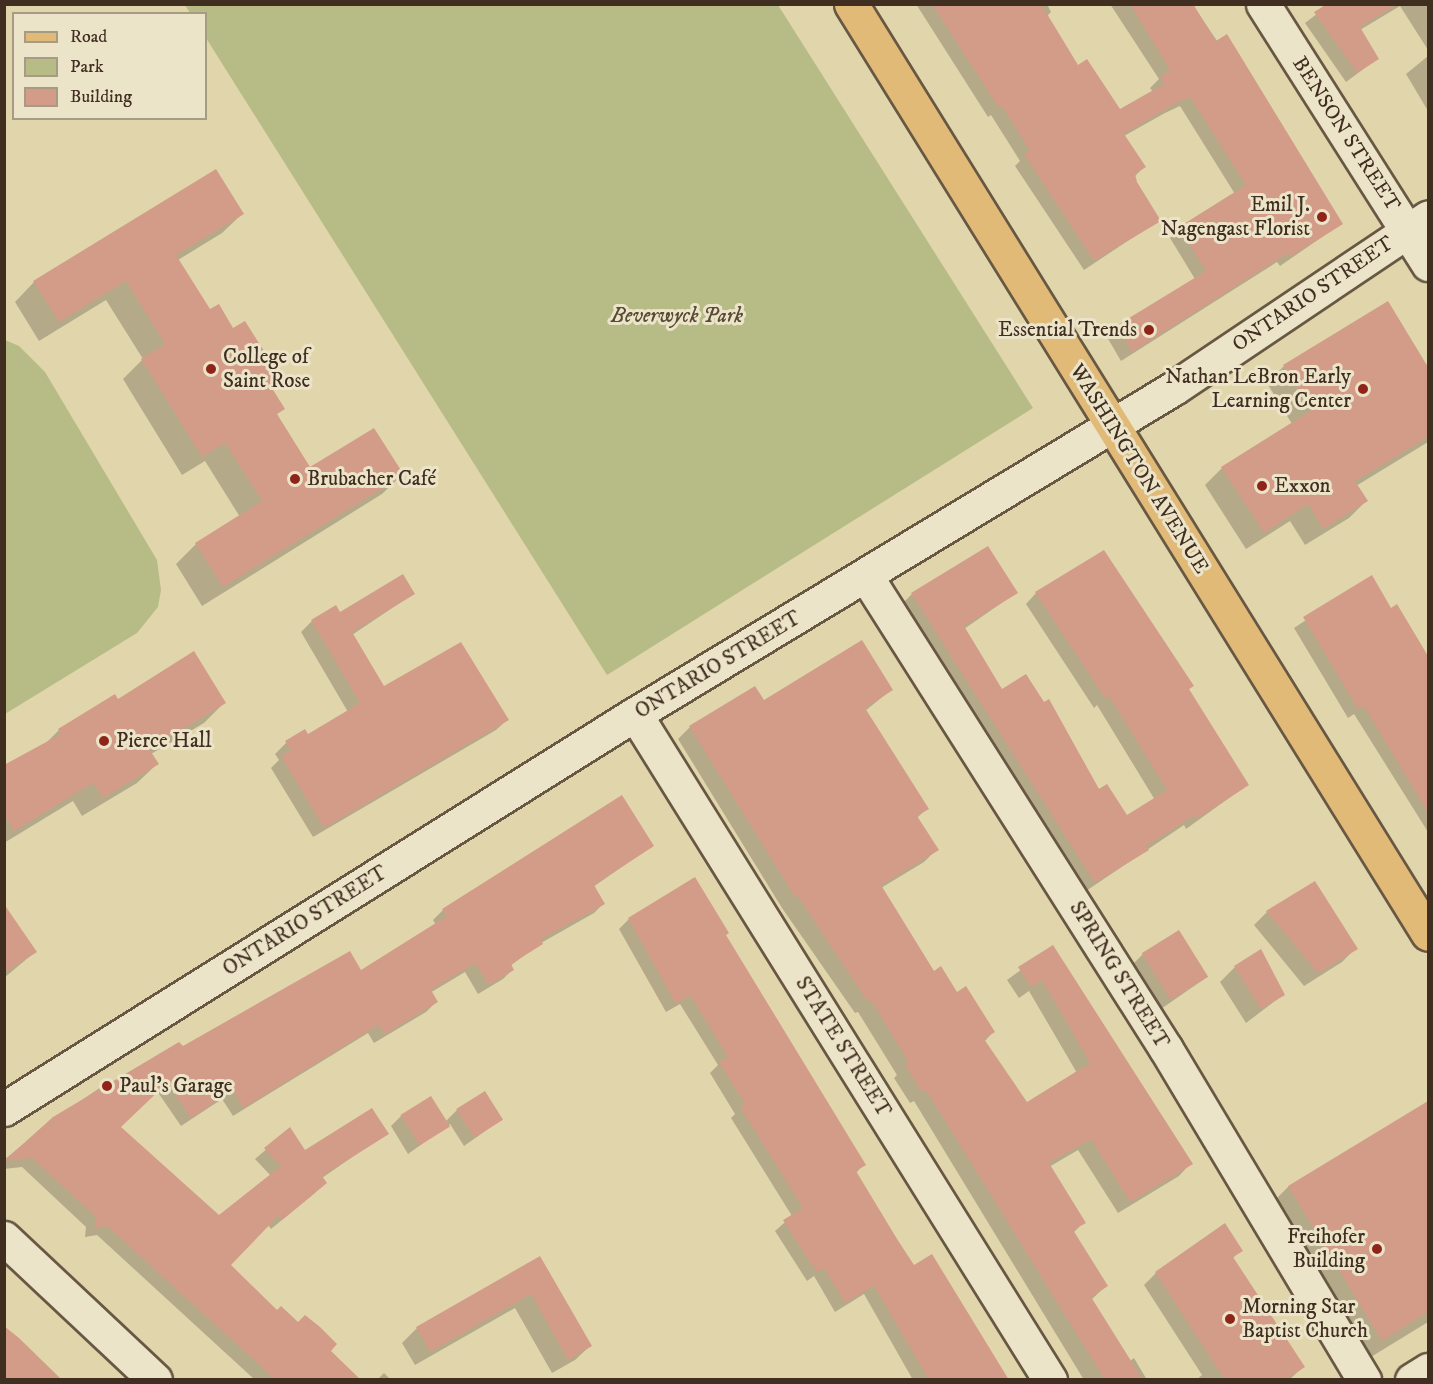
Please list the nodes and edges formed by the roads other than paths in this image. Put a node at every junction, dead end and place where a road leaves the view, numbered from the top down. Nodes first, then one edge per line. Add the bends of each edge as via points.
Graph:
1 (851, 4) edge
2 (1263, 4) edge
3 (1418, 223) edge
4 (1428, 264) edge
5 (1112, 423) junction
6 (866, 576) junction
7 (635, 714) junction
8 (1428, 934) edge
9 (4, 1109) edge
10 (4, 1238) edge
11 (1428, 1370) edge
12 (155, 1380) edge
13 (1050, 1380) edge
14 (1364, 1380) edge
15 (1412, 1380) edge

1 - 5 main road, WASHINGTON AVENUE
2 - 3 street, BENSON STREET
3 - 4 street, BENSON STREET
3 - 5 street, ONTARIO STREET via 1174,388
5 - 6 street, ONTARIO STREET
5 - 8 main road, WASHINGTON AVENUE
6 - 7 street, ONTARIO STREET
6 - 14 street, SPRING STREET via 1166,1049
7 - 9 street, ONTARIO STREET
7 - 13 street, STATE STREET
10 - 12 street
11 - 15 street

